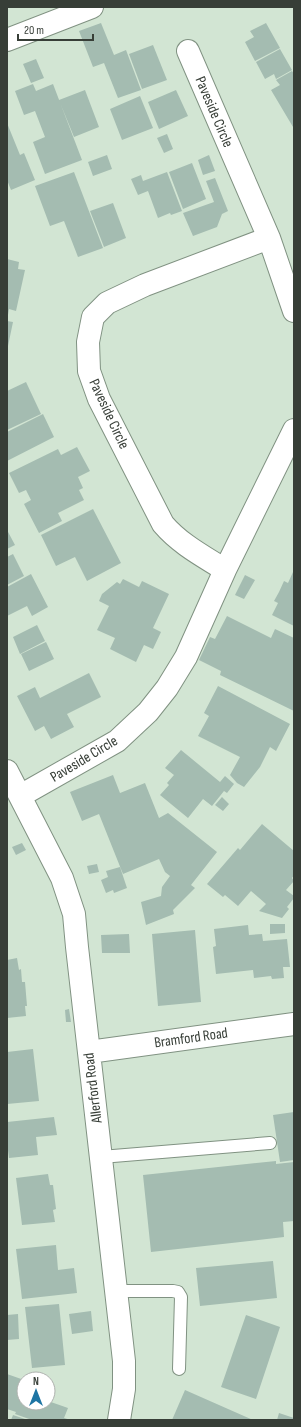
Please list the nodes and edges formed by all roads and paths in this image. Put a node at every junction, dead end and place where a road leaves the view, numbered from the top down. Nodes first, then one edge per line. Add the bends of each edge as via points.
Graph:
1 (92, 7) edge
2 (7, 40) edge
3 (188, 51) dead end
4 (269, 238) junction
5 (294, 311) edge
6 (294, 430) edge
7 (225, 570) junction
8 (7, 771) edge
9 (20, 796) junction
10 (294, 1024) edge
11 (89, 1052) junction
12 (270, 1143) dead end
13 (101, 1157) junction
14 (116, 1291) junction
15 (179, 1369) dead end
16 (119, 1420) edge

1 - 2 street
3 - 4 street, Paveside Circle
4 - 5 street, Paveside Circle
4 - 7 street, Paveside Circle via 145,285 107,303 94,318 88,342 89,371 99,399 163,524 183,543
6 - 7 street, Paveside Circle
7 - 9 street, Paveside Circle via 186,657 148,712 117,741
8 - 9 street, Allerford Road
9 - 11 street, Allerford Road via 62,878 74,914
10 - 11 street, Bramford Road
11 - 13 street, Allerford Road
12 - 13 lane
13 - 14 street, Allerford Road
14 - 15 lane via 178,1292 181,1297
14 - 16 street, Allerford Road via 124,1361 124,1389

